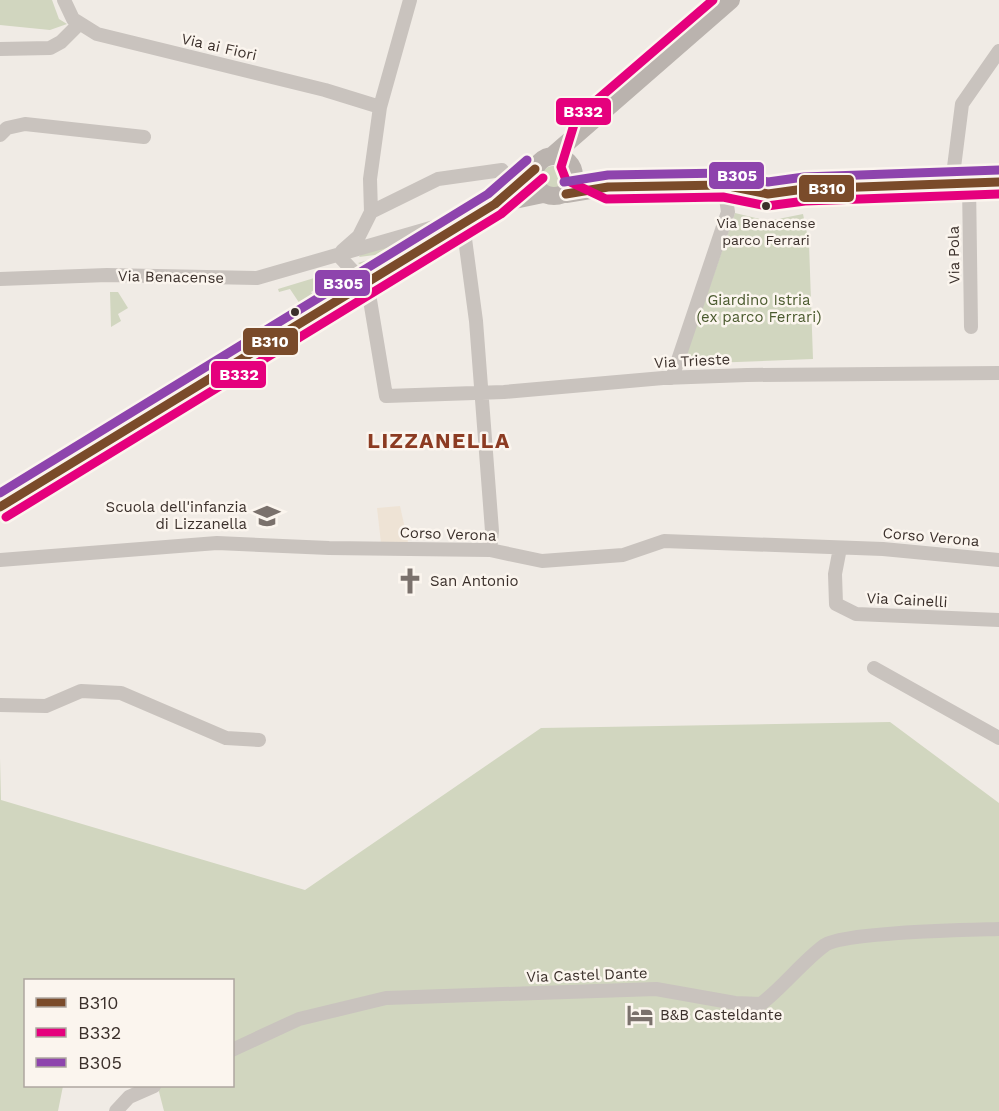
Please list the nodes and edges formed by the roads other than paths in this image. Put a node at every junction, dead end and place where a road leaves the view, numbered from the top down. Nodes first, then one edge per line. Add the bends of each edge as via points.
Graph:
1 (64, 0) edge
2 (410, 0) edge
3 (731, 0) edge
4 (79, 24) junction
5 (0, 49) edge
6 (999, 51) edge
7 (380, 107) junction
8 (586, 125) junction
9 (0, 135) edge
10 (144, 137) dead end
11 (552, 156) junction
12 (535, 169) junction
13 (502, 170) dead end
14 (573, 170) junction
15 (999, 182) edge
16 (961, 183) junction
17 (724, 185) junction
18 (608, 187) junction
19 (543, 194) junction
20 (566, 194) junction
21 (495, 204) junction
22 (371, 212) junction
23 (463, 224) junction
24 (434, 227) dead end
25 (338, 255) junction
26 (0, 279) edge
27 (364, 284) junction
28 (971, 327) dead end
29 (999, 373) edge
30 (672, 378) junction
31 (482, 392) junction
32 (0, 507) edge
33 (840, 548) junction
34 (490, 550) junction
35 (0, 560) edge
36 (999, 560) edge
37 (999, 620) edge
38 (874, 668) dead end
39 (0, 705) edge
40 (999, 738) edge
41 (260, 740) dead end
42 (999, 928) edge
43 (234, 1049) edge
44 (152, 1087) edge
45 (116, 1111) edge

1 - 4 street
2 - 7 street
3 - 8 main road
4 - 5 street via 50,48
4 - 7 street, Via ai Fiori via 110,39 325,90
6 - 16 street, Via Pola via 962,104
7 - 22 street via 370,178
8 - 11 main road
8 - 14 main road
9 - 10 street via 7,128 25,124
11 - 12 main road
11 - 14 main road via 565,159
12 - 19 main road via 535,186
12 - 21 main road
13 - 22 street via 438,179
14 - 18 main road
14 - 20 main road via 573,185
15 - 16 main road
16 - 17 main road via 768,194
16 - 28 street, Via Pola
17 - 18 main road
17 - 30 street via 728,212
18 - 20 main road
19 - 20 main road
19 - 21 main road
21 - 23 main road
22 - 25 street via 359,236
23 - 27 main road
23 - 31 street
24 - 25 street, Via Benacense
25 - 26 street, Via Benacense via 257,278 107,275
25 - 27 street
27 - 31 street, Via Trieste via 386,396
27 - 32 main road
29 - 30 street, Via Trieste
30 - 31 street, Via Trieste
31 - 34 street
33 - 34 street, Corso Verona via 664,541 622,555 542,561
33 - 36 street, Corso Verona
33 - 37 street, Via Cainelli via 835,574 836,604 856,614
34 - 35 street, Corso Verona via 217,543
38 - 40 street
39 - 41 street via 46,706 81,691 121,693 226,738
42 - 43 street, Via Castel Dante via 864,936 827,944 761,1004 656,989 386,998 299,1019
44 - 45 street via 129,1097

